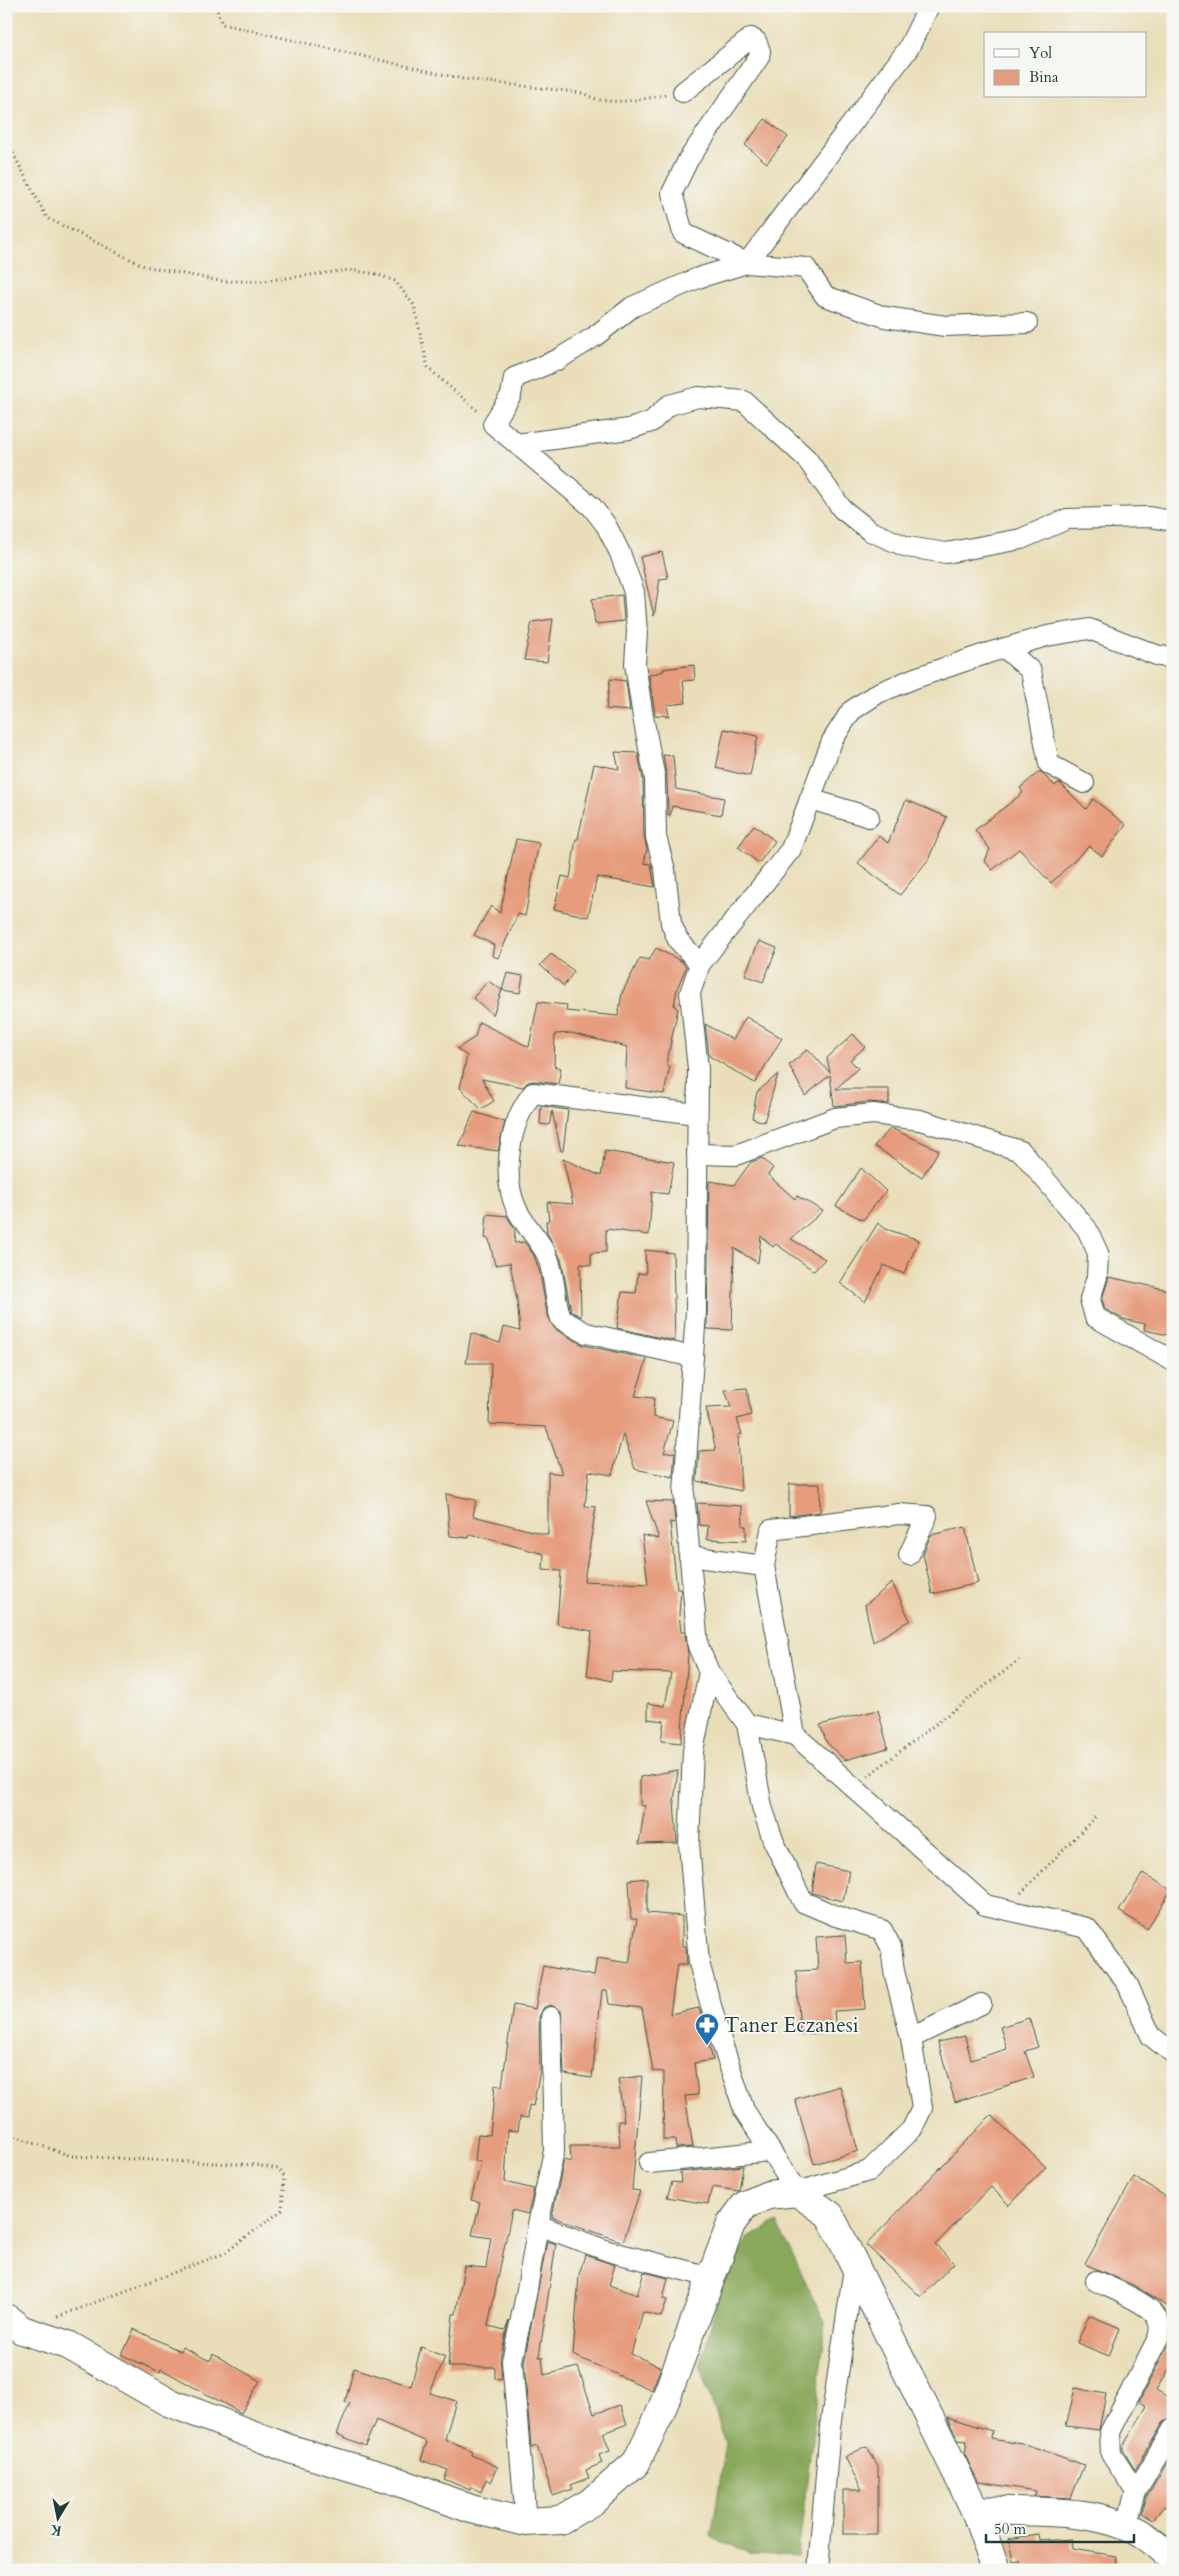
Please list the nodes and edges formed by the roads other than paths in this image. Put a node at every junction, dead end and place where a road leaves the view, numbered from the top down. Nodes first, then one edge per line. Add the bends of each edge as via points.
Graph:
1 (929, 6) edge
2 (683, 92) road end
3 (747, 263) junction
4 (1027, 323) dead end
5 (518, 444) junction
6 (1173, 521) edge
7 (1005, 648) junction
8 (1173, 657) edge
9 (1084, 783) dead end
10 (810, 799) junction
11 (869, 817) dead end
12 (700, 964) junction
13 (696, 1114) junction
14 (697, 1154) junction
15 (694, 1357) junction
16 (1173, 1361) edge
17 (909, 1555) dead end
18 (689, 1556) junction
19 (764, 1566) junction
20 (708, 1672) junction
21 (747, 1724) junction
22 (795, 1735) junction
23 (981, 2004) dead end
24 (551, 2017) dead end
25 (911, 2038) junction
26 (1173, 2053) edge
27 (771, 2151) junction
28 (649, 2163) dead end
29 (797, 2192) junction
30 (538, 2225) junction
31 (854, 2268) junction
32 (711, 2277) junction
33 (1096, 2281) dead end
34 (14, 2324) edge
35 (1170, 2440) edge
36 (1136, 2492) junction
37 (975, 2510) junction
38 (526, 2522) junction
39 (1126, 2526) junction
40 (1173, 2559) edge
41 (818, 2570) edge
42 (996, 2570) edge

1 - 3 street via 908,49
2 - 3 street via 752,38 756,40 759,57 688,160 672,194 683,233
3 - 4 street via 806,268 825,296 885,318 945,326
3 - 5 street via 698,278 632,307 594,337 557,360 514,378 511,396 493,424
5 - 6 street via 629,429 651,422 668,405 698,397 744,401 806,458 842,509 870,531 907,547 946,553 1021,539 1067,519 1149,517
5 - 12 street via 592,507 606,525 620,553 634,592 635,664 655,779 656,837 665,870 671,923 681,944
7 - 8 street via 1089,629 1159,656
7 - 9 street via 1032,672 1049,764
7 - 10 street via 878,693 851,711 832,741
10 - 11 street
10 - 12 street via 790,849
12 - 13 street via 690,992 698,1069
13 - 14 street
13 - 15 street via 533,1093 523,1108 514,1136 508,1180 518,1212 546,1254 561,1319 586,1333
14 - 15 street
14 - 16 street via 736,1155 835,1118 873,1114 920,1120 1021,1151 1087,1229 1098,1253 1097,1277 1090,1299 1095,1317
15 - 18 street via 684,1493
17 - 19 street via 927,1516 899,1514 771,1530
18 - 19 street
18 - 20 street via 698,1646
19 - 22 street
20 - 21 street
20 - 27 street via 693,1751 690,1835 700,1963 744,2110
21 - 22 street
21 - 25 street via 765,1815 773,1840 803,1902 882,1930 891,1947
22 - 26 street via 985,1905 1087,1928 1128,1985 1151,2036
23 - 25 street
24 - 30 street via 554,2151
25 - 29 street via 922,2108 912,2129 869,2171
27 - 28 street
27 - 29 street
29 - 31 street via 830,2215
29 - 32 street via 768,2195 745,2205 731,2224
30 - 32 street via 608,2251
30 - 38 street via 512,2361
31 - 37 street
31 - 41 street via 830,2427
32 - 38 street via 660,2414 636,2463 592,2501 560,2520
33 - 36 street via 1147,2307 1157,2317 1160,2326 1158,2338 1110,2432 1111,2454
34 - 38 street via 68,2345 168,2402 264,2439 391,2479 471,2509
35 - 36 street
36 - 39 street
37 - 39 street via 1086,2516
37 - 42 street
39 - 40 street

